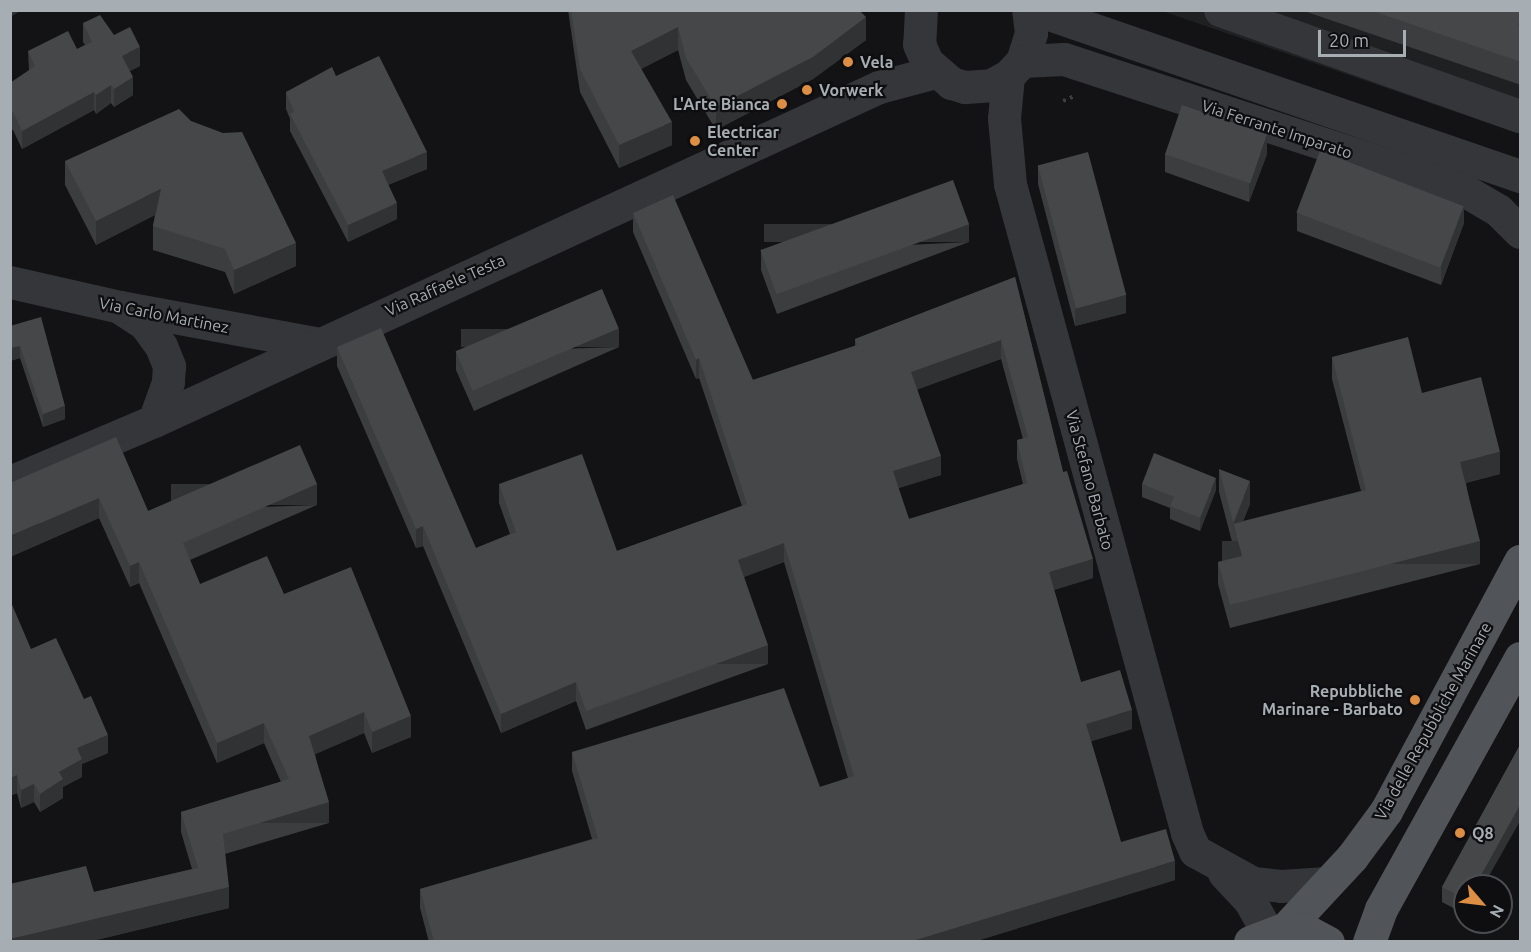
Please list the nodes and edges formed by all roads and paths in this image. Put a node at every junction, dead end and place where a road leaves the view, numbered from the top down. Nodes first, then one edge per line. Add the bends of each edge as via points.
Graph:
1 (921, 10) edge
2 (1028, 10) edge
3 (1037, 10) edge
4 (1220, 10) edge
5 (918, 44) junction
6 (1015, 69) junction
7 (935, 72) junction
8 (879, 87) junction
9 (1520, 113) edge
10 (1521, 176) edge
11 (1521, 232) edge
12 (10, 282) edge
13 (120, 307) junction
14 (319, 344) junction
15 (154, 420) junction
16 (10, 482) edge
17 (1521, 561) edge
18 (1521, 658) edge
19 (1219, 868) junction
20 (1327, 883) junction
21 (1268, 934) edge
22 (1328, 942) edge
23 (1369, 942) edge

1 - 5 street
2 - 6 street, Via Stefano Barbato via 1031,33
3 - 10 street, Via Ferrante Imparato
4 - 9 street
5 - 7 street
5 - 8 street, Via Raffaele Testa via 899,70
6 - 7 street, Via Ferrante Imparato via 991,85 965,87
6 - 11 street, Via Ferrante Imparato via 1064,59 1462,189 1498,210
6 - 19 street, Via Stefano Barbato via 1004,118 1010,184 1187,833 1195,851
7 - 8 street, Via Raffaele Testa
8 - 14 street, Via Raffaele Testa
12 - 13 street, Via Carlo Martinez
13 - 14 street, Via Carlo Martinez
13 - 15 street via 146,324 169,366 168,382
14 - 15 street, Via Raffaele Testa
15 - 16 street, Via Raffaele Testa
17 - 20 main road, Via delle Repubbliche Marinare via 1386,811
18 - 23 main road via 1381,909
19 - 20 street, Via Stefano Barbato via 1253,883
19 - 21 street, Via Stefano Barbato via 1250,901
20 - 21 main road, Via delle Repubbliche Marinare
21 - 22 main road via 1305,930

